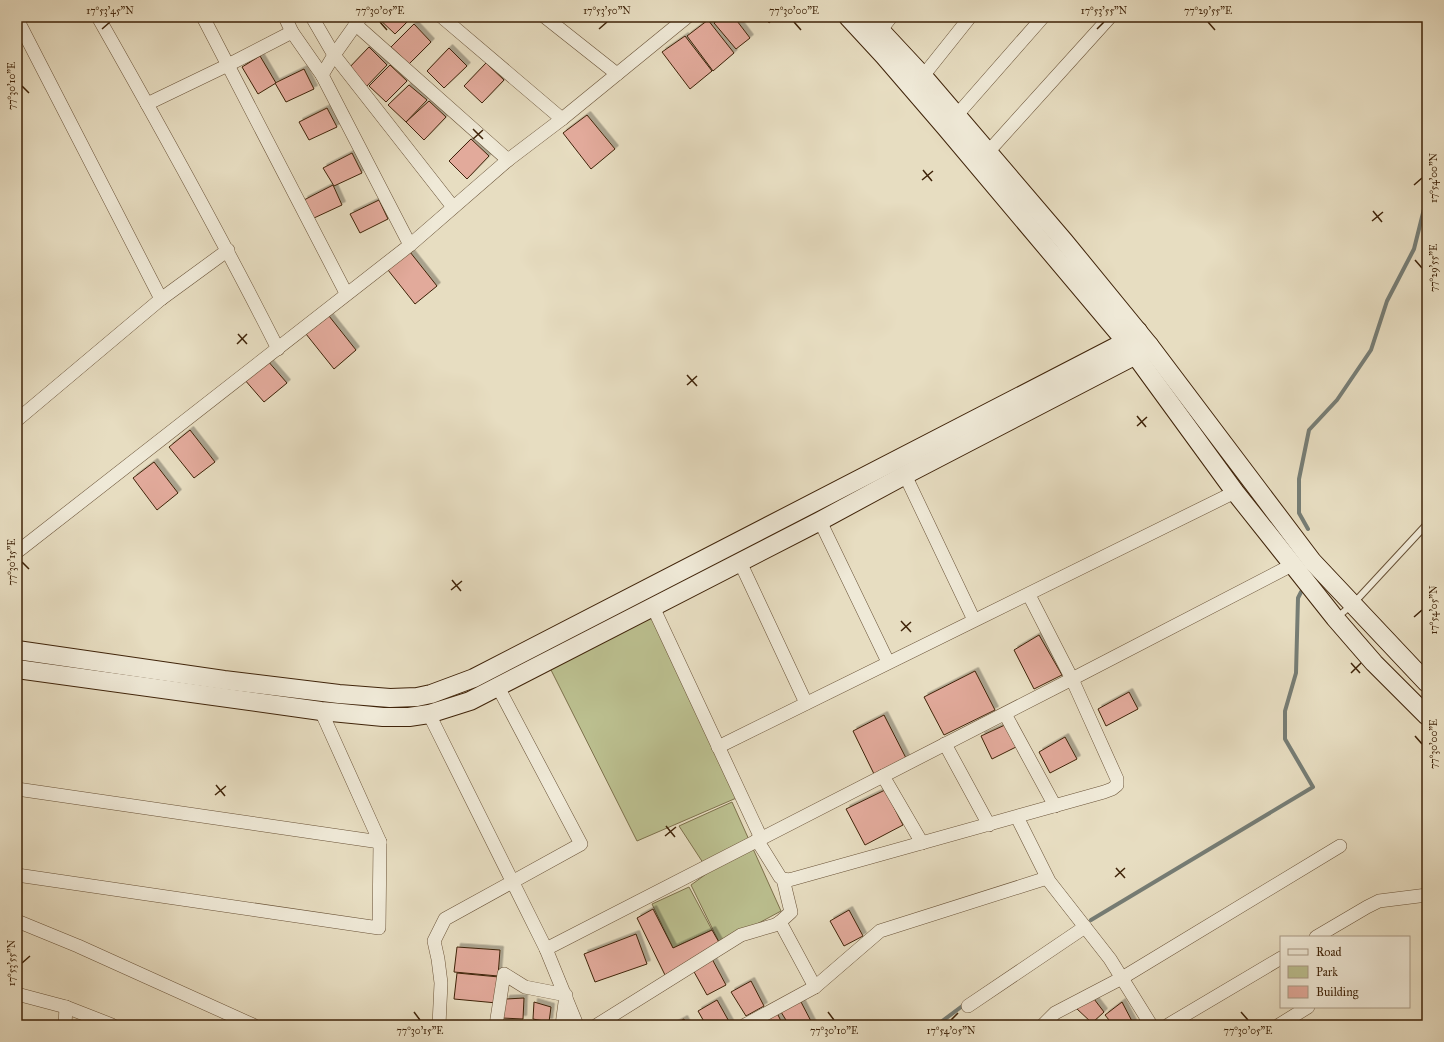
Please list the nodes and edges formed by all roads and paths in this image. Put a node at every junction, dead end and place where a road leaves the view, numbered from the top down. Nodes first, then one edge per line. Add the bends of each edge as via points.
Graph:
1 (20, 17) edge
2 (98, 17) edge
3 (203, 17) edge
4 (285, 17) edge
5 (312, 17) edge
6 (442, 17) edge
7 (545, 17) edge
8 (848, 17) edge
9 (868, 17) edge
10 (891, 17) edge
11 (970, 17) edge
12 (1043, 17) edge
13 (1110, 17) edge
14 (17, 19) edge
15 (679, 19) edge
16 (358, 21) edge
17 (880, 31) junction
18 (292, 32) junction
19 (334, 55) junction
20 (228, 65) junction
21 (617, 74) junction
22 (322, 75) junction
23 (923, 76) junction
24 (147, 104) junction
25 (956, 116) junction
26 (562, 119) junction
27 (988, 152) junction
28 (508, 160) junction
29 (453, 207) junction
30 (410, 244) junction
31 (228, 250) junction
32 (346, 293) junction
33 (161, 299) junction
34 (1137, 343) junction
35 (278, 348) junction
36 (17, 420) edge
37 (905, 475) junction
38 (1235, 492) junction
39 (820, 521) junction
40 (1427, 524) edge
41 (17, 552) edge
42 (740, 562) junction
43 (1292, 565) junction
44 (1029, 595) junction
45 (1352, 605) junction
46 (653, 607) junction
47 (1335, 618) junction
48 (974, 620) junction
49 (17, 650) edge
50 (888, 662) junction
51 (17, 669) edge
52 (1072, 679) junction
53 (1427, 684) edge
54 (498, 687) junction
55 (806, 703) junction
56 (321, 711) junction
57 (429, 714) junction
58 (1005, 714) junction
59 (1427, 716) edge
60 (945, 744) junction
61 (718, 746) junction
62 (883, 776) junction
63 (17, 789) edge
64 (1056, 806) junction
65 (1017, 817) junction
66 (989, 825) junction
67 (759, 839) junction
68 (380, 842) junction
69 (922, 843) junction
70 (1340, 846) dead end
71 (17, 875) edge
72 (1047, 878) junction
73 (783, 880) junction
74 (514, 882) junction
75 (1427, 895) edge
76 (17, 921) edge
77 (780, 922) junction
78 (1085, 927) junction
79 (1318, 936) edge
80 (546, 949) junction
81 (1280, 959) edge
82 (1122, 978) junction
83 (815, 987) junction
84 (17, 994) edge
85 (566, 995) junction
86 (968, 1006) dead end
87 (66, 1007) junction
88 (1306, 1008) edge
89 (65, 1025) edge
90 (112, 1025) edge
91 (253, 1025) edge
92 (439, 1025) edge
93 (496, 1025) edge
94 (562, 1025) edge
95 (577, 1025) edge
96 (597, 1025) edge
97 (745, 1025) edge
98 (1043, 1025) edge
99 (1151, 1025) edge
100 (1168, 1025) edge
101 (1279, 1025) edge

1 - 14 street
2 - 24 street
3 - 20 street
4 - 18 street
5 - 19 street
6 - 26 street
7 - 21 street
8 - 34 street
9 - 17 street
10 - 17 street
11 - 23 street
12 - 25 street
13 - 27 street
14 - 33 street
15 - 21 street
16 - 19 street
16 - 28 street
17 - 23 street
18 - 20 street
18 - 22 street
19 - 22 street
19 - 29 street
20 - 24 street
20 - 32 street
21 - 26 street
22 - 30 street
23 - 25 street
24 - 31 street
25 - 27 street
26 - 28 street
27 - 34 street via 1064,241
28 - 29 street
29 - 30 street
30 - 32 street
31 - 33 street
31 - 35 street
32 - 35 street
33 - 36 street
34 - 37 street
34 - 38 street
34 - 45 street via 1312,561
34 - 49 street via 474,678 431,694 390,698 339,694
35 - 41 street
37 - 39 street
37 - 48 street
38 - 43 street
38 - 44 street
39 - 42 street
39 - 50 street
40 - 45 lane
42 - 46 street
42 - 55 street
43 - 47 street
43 - 52 street
44 - 48 street
44 - 52 street
45 - 47 lane
45 - 53 street
46 - 54 street
46 - 61 street
47 - 59 street via 1374,663
48 - 50 street
50 - 55 street
51 - 56 street
52 - 58 street
52 - 64 street via 1117,779 1117,785 1104,792
54 - 57 street via 470,701
54 - 74 street via 580,844
55 - 61 street
56 - 57 street via 397,718
56 - 68 street
57 - 74 street
58 - 60 street
58 - 64 street
60 - 62 street
60 - 66 street
61 - 67 street
62 - 67 street
62 - 69 street
63 - 68 street
64 - 65 street
65 - 66 street
65 - 72 street
66 - 69 street
67 - 73 street
67 - 80 street
68 - 71 street via 379,928
69 - 73 street
70 - 82 street
72 - 78 street
72 - 83 street via 880,932
73 - 77 street via 791,912
74 - 80 street
74 - 92 street via 445,919 442,924 434,941 441,983
75 - 79 street via 1380,901
76 - 91 street
77 - 83 street
77 - 96 street via 741,935
78 - 82 street
78 - 86 street
80 - 85 street
81 - 100 street
82 - 98 street via 1055,1013
82 - 99 street
83 - 97 street
84 - 87 street
85 - 93 street via 525,987 504,974
85 - 94 street
85 - 95 street
87 - 89 street
87 - 90 street
88 - 101 street

